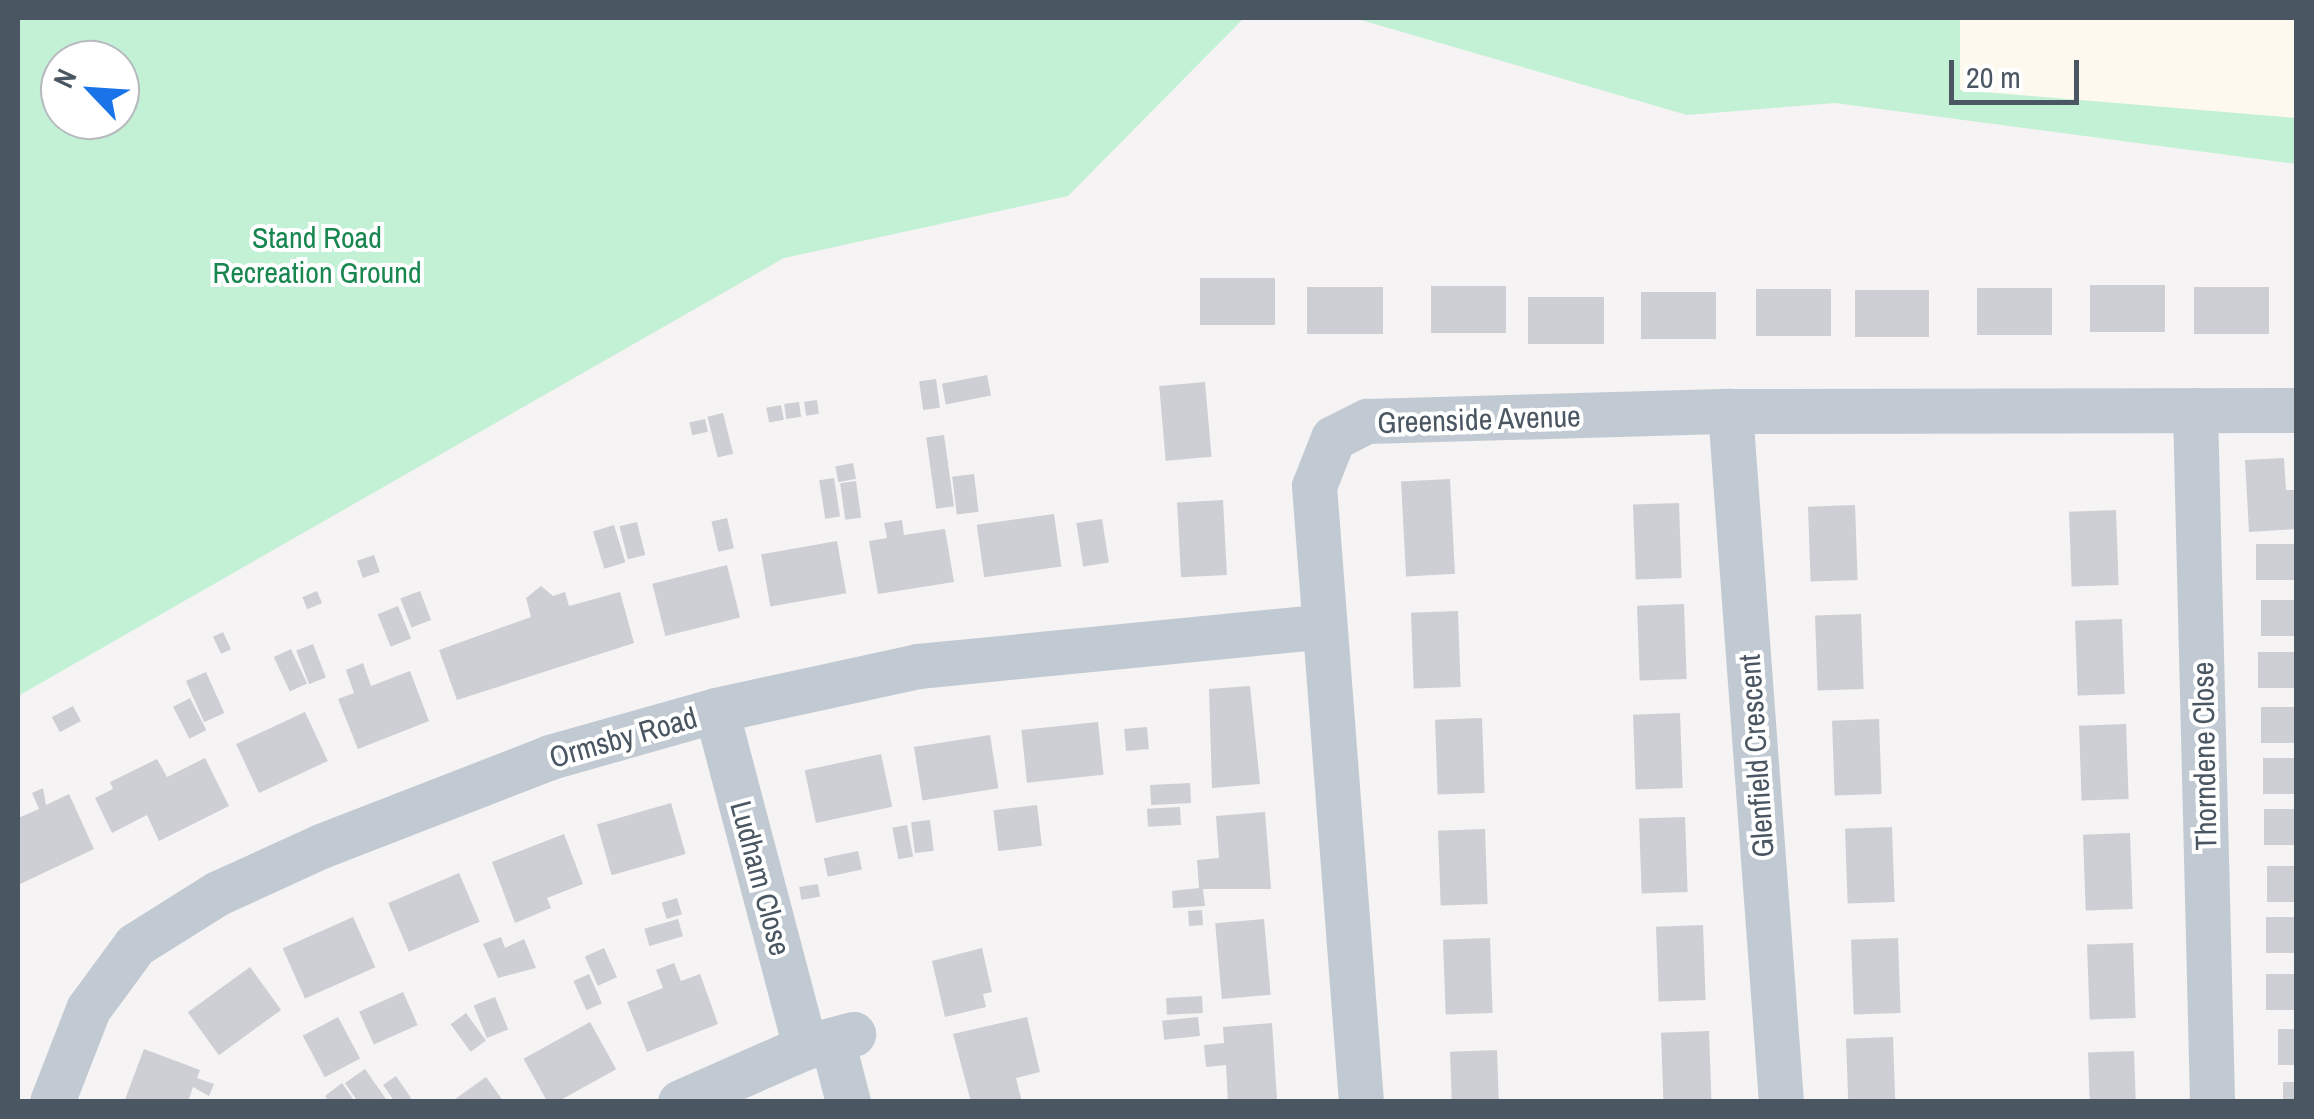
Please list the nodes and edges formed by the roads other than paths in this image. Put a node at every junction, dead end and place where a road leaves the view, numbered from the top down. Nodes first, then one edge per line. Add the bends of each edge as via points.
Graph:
1 (2195, 410) junction
2 (2296, 410) edge
3 (1730, 412) junction
4 (1323, 626) junction
5 (716, 710) junction
6 (830, 1040) junction
7 (52, 1102) edge
8 (680, 1102) edge
9 (848, 1102) edge
10 (1360, 1102) edge
11 (1781, 1102) edge
12 (2212, 1102) edge

1 - 2 street, Greenside Avenue
1 - 3 street, Greenside Avenue
1 - 12 street, Thorndene Close
3 - 4 street, Greenside Avenue via 1367,421 1333,438 1314,486
3 - 11 street, Glenfield Crescent
4 - 5 street, Ormsby Road via 918,666
4 - 10 street, Greenside Avenue
5 - 6 street, Ludham Close
5 - 7 street, Ormsby Road via 550,757 218,894 135,945 88,1009
6 - 8 street
6 - 9 street, Ludham Close

